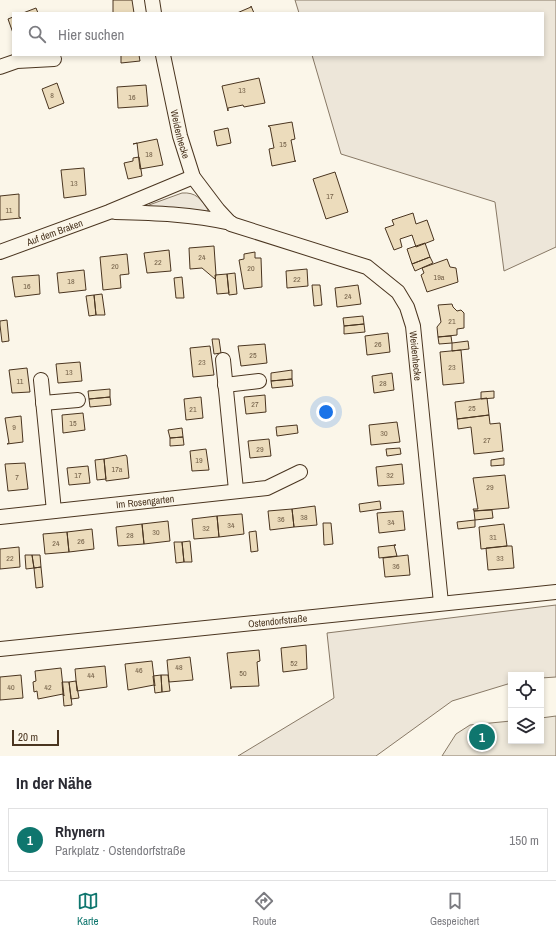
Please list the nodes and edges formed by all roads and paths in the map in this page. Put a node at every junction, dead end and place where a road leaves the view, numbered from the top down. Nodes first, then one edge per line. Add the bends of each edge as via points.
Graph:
1 (152, 0) edge
2 (154, 12) edge
3 (163, 56) edge
4 (54, 59) dead end
5 (0, 67) edge
6 (193, 177) junction
7 (109, 212) junction
8 (176, 214) joint
9 (231, 224) junction
10 (0, 252) edge
11 (222, 360) dead end
12 (41, 380) dead end
13 (259, 381) dead end
14 (225, 385) junction
15 (78, 400) dead end
16 (43, 403) junction
17 (300, 472) dead end
18 (236, 490) junction
19 (54, 511) junction
20 (0, 517) edge
21 (556, 592) edge
22 (441, 603) junction
23 (0, 649) edge

1 - 2 street
3 - 6 street, Weidenhecke via 180,136
4 - 5 street via 17,61
6 - 7 street, Auf dem Braken
6 - 9 street, Weidenhecke
7 - 8 street, Auf dem Braken
7 - 10 street, Auf dem Braken
8 - 9 street, Weidenhecke via 204,217
9 - 22 street, Weidenhecke via 367,267 398,292 407,308 413,326
11 - 14 street
12 - 16 street
13 - 14 street
14 - 18 street
15 - 16 street
16 - 19 street
17 - 18 street, Im Rosengarten via 267,488
18 - 19 street, Im Rosengarten
19 - 20 street, Im Rosengarten
21 - 22 street, Ostendorfstraße
22 - 23 street, Ostendorfstraße

